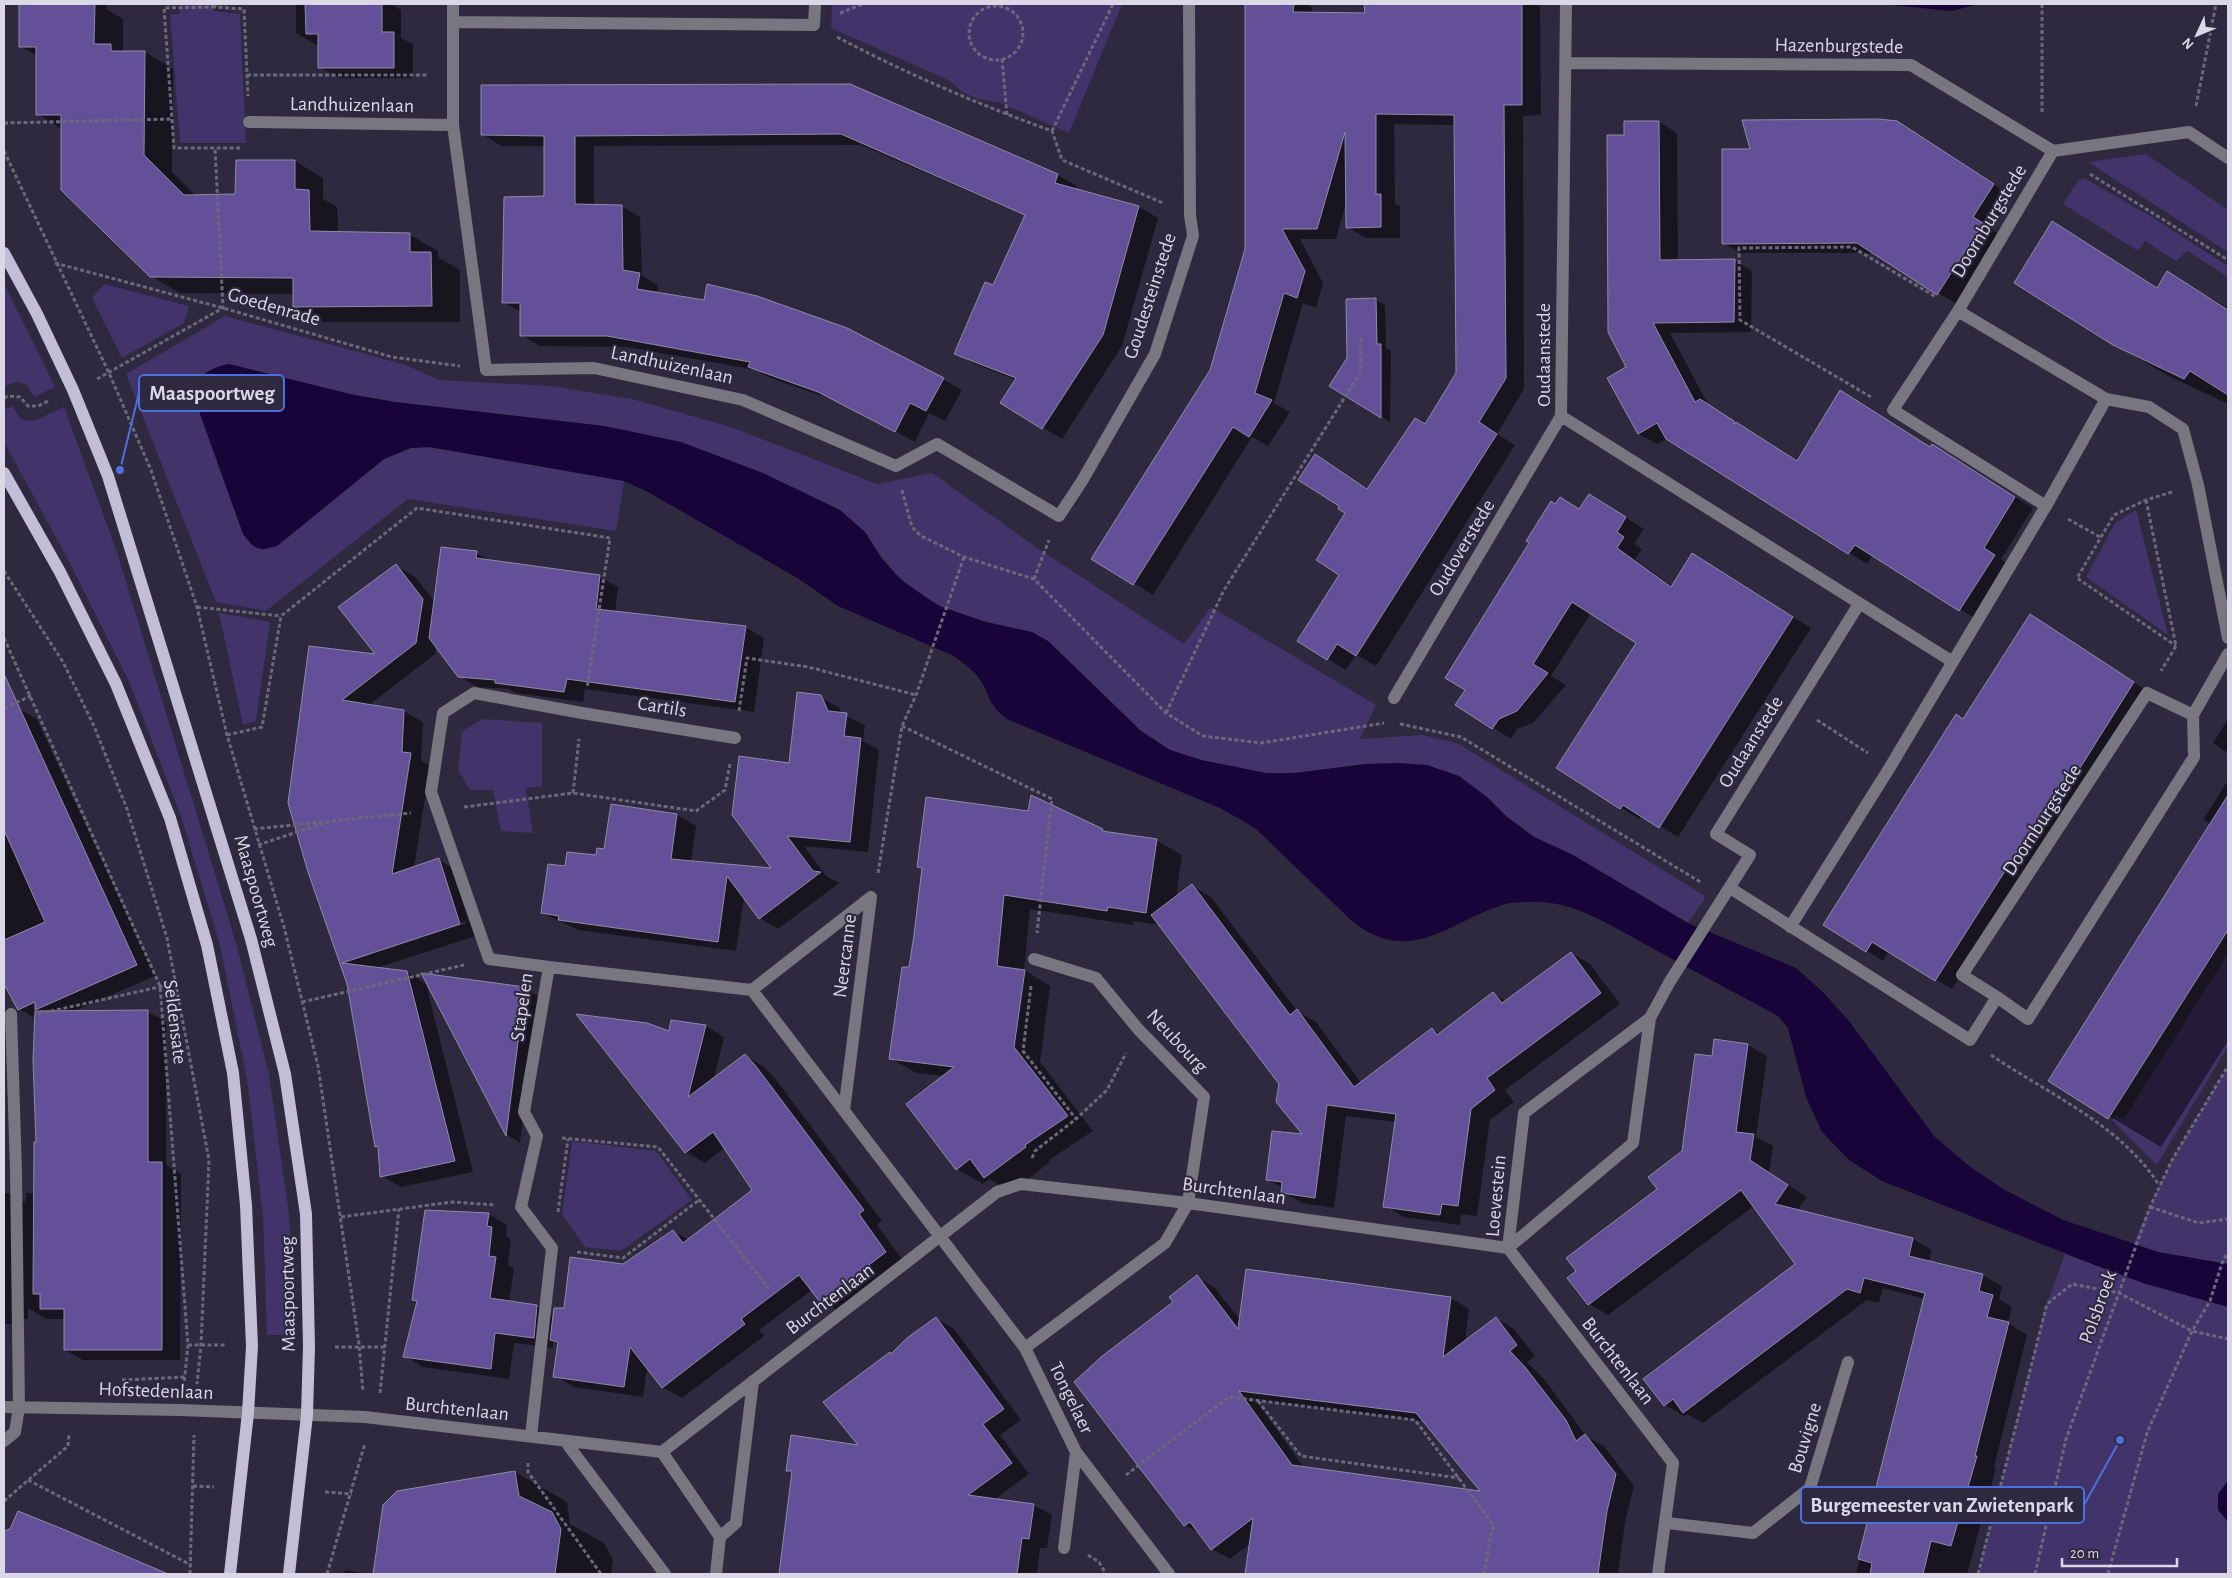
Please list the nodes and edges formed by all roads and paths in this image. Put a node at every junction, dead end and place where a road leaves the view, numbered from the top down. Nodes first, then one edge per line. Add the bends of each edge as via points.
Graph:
1 (453, 4) edge
2 (815, 4) edge
3 (1113, 4) edge
4 (1189, 4) edge
5 (1566, 4) edge
6 (2042, 4) edge
7 (2216, 4) edge
8 (990, 5) edge
9 (176, 6) edge
10 (215, 6) edge
11 (453, 22) junction
12 (814, 24) junction
13 (1002, 59) junction
14 (1566, 63) junction
15 (247, 75) junction
16 (453, 75) junction
17 (1007, 115) junction
18 (172, 119) junction
19 (249, 122) junction
20 (4, 123) edge
21 (453, 125) junction
22 (1052, 131) junction
23 (2189, 132) junction
24 (2042, 145) junction
25 (215, 148) junction
26 (2053, 151) junction
27 (2228, 158) edge
28 (1190, 215) junction
29 (4, 253) edge
30 (2228, 260) edge
31 (55, 263) dead end
32 (223, 308) junction
33 (1958, 311) junction
34 (1361, 338) dead end
35 (486, 370) junction
36 (73, 390) junction
37 (4, 398) edge
38 (2106, 399) junction
39 (1894, 410) junction
40 (1561, 416) junction
41 (896, 466) junction
42 (4, 473) edge
43 (2198, 485) junction
44 (2146, 500) junction
45 (2046, 506) junction
46 (1059, 516) junction
47 (2100, 537) junction
48 (964, 557) junction
49 (4, 571) edge
50 (1034, 579) junction
51 (1859, 604) junction
52 (198, 606) dead end
53 (281, 616) junction
54 (4, 638) edge
55 (2228, 638) edge
56 (2176, 646) junction
57 (2228, 654) edge
58 (1953, 662) junction
59 (2147, 693) junction
60 (916, 695) junction
61 (31, 696) junction
62 (1394, 698) dead end
63 (1796, 706) junction
64 (4, 708) edge
65 (1166, 713) junction
66 (582, 714) junction
67 (2193, 715) junction
68 (902, 726) junction
69 (227, 735) dead end
70 (735, 738) junction
71 (1890, 767) junction
72 (573, 793) junction
73 (436, 810) junction
74 (330, 821) junction
75 (254, 829) dead end
76 (258, 844) dead end
77 (1730, 888) junction
78 (871, 897) junction
79 (1790, 927) junction
80 (489, 959) junction
81 (1034, 959) junction
82 (550, 967) junction
83 (177, 983) junction
84 (160, 986) junction
85 (752, 990) junction
86 (1997, 998) junction
87 (302, 1002) dead end
88 (11, 1014) joint
89 (1650, 1018) junction
90 (1138, 1029) junction
91 (1970, 1040) junction
92 (2228, 1066) edge
93 (844, 1111) junction
94 (1076, 1119) junction
95 (536, 1136) junction
96 (568, 1139) junction
97 (10, 1171) edge
98 (1021, 1184) junction
99 (2159, 1185) junction
100 (698, 1200) junction
101 (1188, 1203) junction
102 (521, 1207) junction
103 (2150, 1207) junction
104 (399, 1209) junction
105 (341, 1217) dead end
106 (2228, 1219) edge
107 (941, 1238) junction
108 (552, 1248) junction
109 (1508, 1248) junction
110 (2228, 1252) edge
111 (769, 1289) dead end
112 (2118, 1294) junction
113 (2192, 1331) junction
114 (2228, 1339) edge
115 (1025, 1348) junction
116 (1848, 1362) dead end
117 (753, 1381) junction
118 (1257, 1400) junction
119 (4, 1407) edge
120 (19, 1407) junction
121 (70, 1408) junction
122 (180, 1410) junction
123 (195, 1411) junction
124 (248, 1413) junction
125 (307, 1415) junction
126 (378, 1418) junction
127 (530, 1436) junction
128 (4, 1441) edge
129 (565, 1441) junction
130 (662, 1452) junction
131 (1076, 1452) junction
132 (1459, 1478) junction
133 (28, 1480) junction
134 (1104, 1491) junction
135 (4, 1501) edge
136 (1667, 1522) junction
137 (720, 1537) junction
138 (1064, 1548) dead end
139 (191, 1565) junction
140 (190, 1574) edge
141 (230, 1574) edge
142 (289, 1574) edge
143 (601, 1574) edge
144 (665, 1574) edge
145 (716, 1574) edge
146 (1169, 1574) edge
147 (1484, 1574) edge
148 (1658, 1574) edge
149 (1978, 1574) edge
150 (2035, 1574) edge
151 (2108, 1574) edge

1 - 11 street
2 - 12 street
3 - 22 path
4 - 28 street, Goudesteinstede
5 - 14 street, Oudaanstede
6 - 24 path
7 - 23 path via 2200,93
8 - 13 path via 1009,9 1018,16 1022,25 1021,43 1011,56
8 - 13 path via 973,18 969,37 972,46 983,57
9 - 10 path
9 - 18 path via 164,8
10 - 15 path via 244,9
11 - 12 street
11 - 16 street
12 - 17 path via 862,51
13 - 17 path
14 - 24 street, Hazenburgstede via 1911,65
14 - 40 street, Oudaanstede
15 - 16 path
15 - 19 path
16 - 21 street
17 - 22 path
18 - 20 path
18 - 25 path via 174,148
19 - 21 street, Landhuizenlaan
19 - 25 path via 251,148
21 - 35 street
22 - 28 path via 1062,160
23 - 26 street
23 - 27 street
24 - 26 street, Hazenburgstede
25 - 32 path
26 - 30 path
26 - 33 street, Doornburgstede
28 - 46 street, Goudesteinstede via 1192,236 1155,354
29 - 36 main road, Maaspoortweg
31 - 32 path, Goedenrade
32 - 35 path, Goedenrade via 392,357
32 - 36 path
33 - 38 street, Doornburgstede
33 - 39 street, Doornburgstede
33 - 39 path via 1852,247 1739,248 1740,320
34 - 65 path via 1360,373 1224,590
35 - 41 street, Landhuizenlaan via 594,368 743,400
36 - 37 path via 38,406 28,406 20,398
36 - 125 main road, Maaspoortweg via 108,476 209,797 251,939 285,1074 306,1214
38 - 43 street, Doornburgstede via 2149,407 2183,429
38 - 45 street
39 - 45 street
40 - 51 street, Oudaanstede
40 - 62 street, Oudoverstede
41 - 46 street via 937,444
41 - 48 path via 912,526 921,536
42 - 124 main road, Maaspoortweg via 60,572 116,684 170,818 207,945 233,1073 246,1205 252,1346
43 - 44 path
43 - 55 street, Doornburgstede
44 - 47 path via 2114,514
44 - 56 path
45 - 47 path
45 - 58 street
46 - 50 path
47 - 56 path via 2076,578
48 - 50 path
48 - 60 path
49 - 83 path via 63,662 94,726 130,818 167,938
50 - 65 path
51 - 58 street, Oudaanstede
51 - 63 street, Oudaanstede
52 - 53 path
53 - 66 path via 417,508 610,538
53 - 69 path via 262,727
54 - 61 path, Seldensate
56 - 59 path
57 - 67 street
58 - 71 street
59 - 67 street
59 - 86 street, Doornburgstede via 1962,975
60 - 68 path
60 - 70 path via 808,667 747,658
61 - 64 path
61 - 84 path, Seldensate
63 - 71 path
63 - 77 street, Oudaanstede via 1716,834 1750,855
65 - 77 path via 1203,736 1260,743 1391,722 1461,737 1703,884
66 - 70 street, Cartils
66 - 72 path
66 - 73 street, Stapelen via 474,693 443,714 431,792
67 - 86 street, Doornburgstede via 2194,757 2028,1018
68 - 78 path via 881,860
68 - 81 path via 1052,798
70 - 72 path via 725,790 696,811
71 - 79 street
72 - 73 path
73 - 74 path
73 - 80 street, Stapelen
74 - 75 path
74 - 76 path
77 - 79 street
77 - 89 street, Loevestein
78 - 85 street, Neercanne
78 - 93 street, Neercanne
79 - 91 street
80 - 82 street, Stapelen
80 - 87 path
81 - 90 street, Neubourg via 1096,978
81 - 94 path via 1023,1051
82 - 85 street
82 - 95 street, Stapelen via 524,1112
83 - 84 path
83 - 123 path via 209,1160
84 - 88 path via 38,1014
84 - 122 path, Seldensate via 188,1345
85 - 93 street
86 - 91 street
88 - 97 street
89 - 109 street, Loevestein via 1633,1143
89 - 109 street, Loevestein via 1524,1113
90 - 94 path via 1107,1090
90 - 101 street, Neubourg via 1204,1098
91 - 99 path via 2110,1132 2150,1171
92 - 99 path, Polsbroek
93 - 107 street
94 - 98 path via 1036,1150
95 - 96 path
95 - 102 street
96 - 100 path via 658,1147
96 - 108 path
97 - 120 street
98 - 101 street, Burchtenlaan
98 - 107 street, Burchtenlaan via 997,1192
99 - 103 path, Polsbroek
100 - 108 path via 623,1258
100 - 111 path
101 - 109 street, Burchtenlaan
101 - 115 street via 1165,1243
102 - 104 path via 452,1202
102 - 108 street
103 - 106 path via 2199,1222
103 - 112 path, Polsbroek
104 - 105 path
104 - 126 path
107 - 115 street, Tongelaer
107 - 117 street, Burchtenlaan
108 - 127 street
109 - 136 street, Burchtenlaan via 1673,1463
110 - 113 path via 2210,1301
112 - 113 path
112 - 149 path via 2072,1284 2046,1304
112 - 150 path, Polsbroek via 2066,1439
113 - 114 path
113 - 151 path via 2147,1433
115 - 131 street, Tongelaer
116 - 136 street, Bouvigne via 1810,1488 1754,1533
117 - 130 street, Burchtenlaan
117 - 137 street via 736,1523
118 - 132 path via 1301,1456
118 - 132 path via 1415,1420
118 - 134 path via 1229,1397
119 - 120 street, Hofstedenlaan
120 - 121 street, Hofstedenlaan
120 - 128 street via 15,1432
121 - 122 street, Hofstedenlaan
121 - 133 path via 68,1446
122 - 123 street, Hofstedenlaan
123 - 124 street, Hofstedenlaan
123 - 139 path
124 - 125 street, Hofstedenlaan
124 - 141 main road, Maaspoortweg
125 - 126 street, Burchtenlaan
125 - 142 main road, Maaspoortweg
126 - 127 street, Burchtenlaan
127 - 129 street, Burchtenlaan
127 - 143 path via 528,1472
129 - 130 street, Burchtenlaan
129 - 144 street
130 - 137 street
131 - 134 street, Tongelaer
131 - 138 street
132 - 147 path via 1492,1524
133 - 135 path
133 - 139 path
134 - 146 street, Tongelaer
136 - 148 street, Burchtenlaan
137 - 145 street
139 - 140 path

